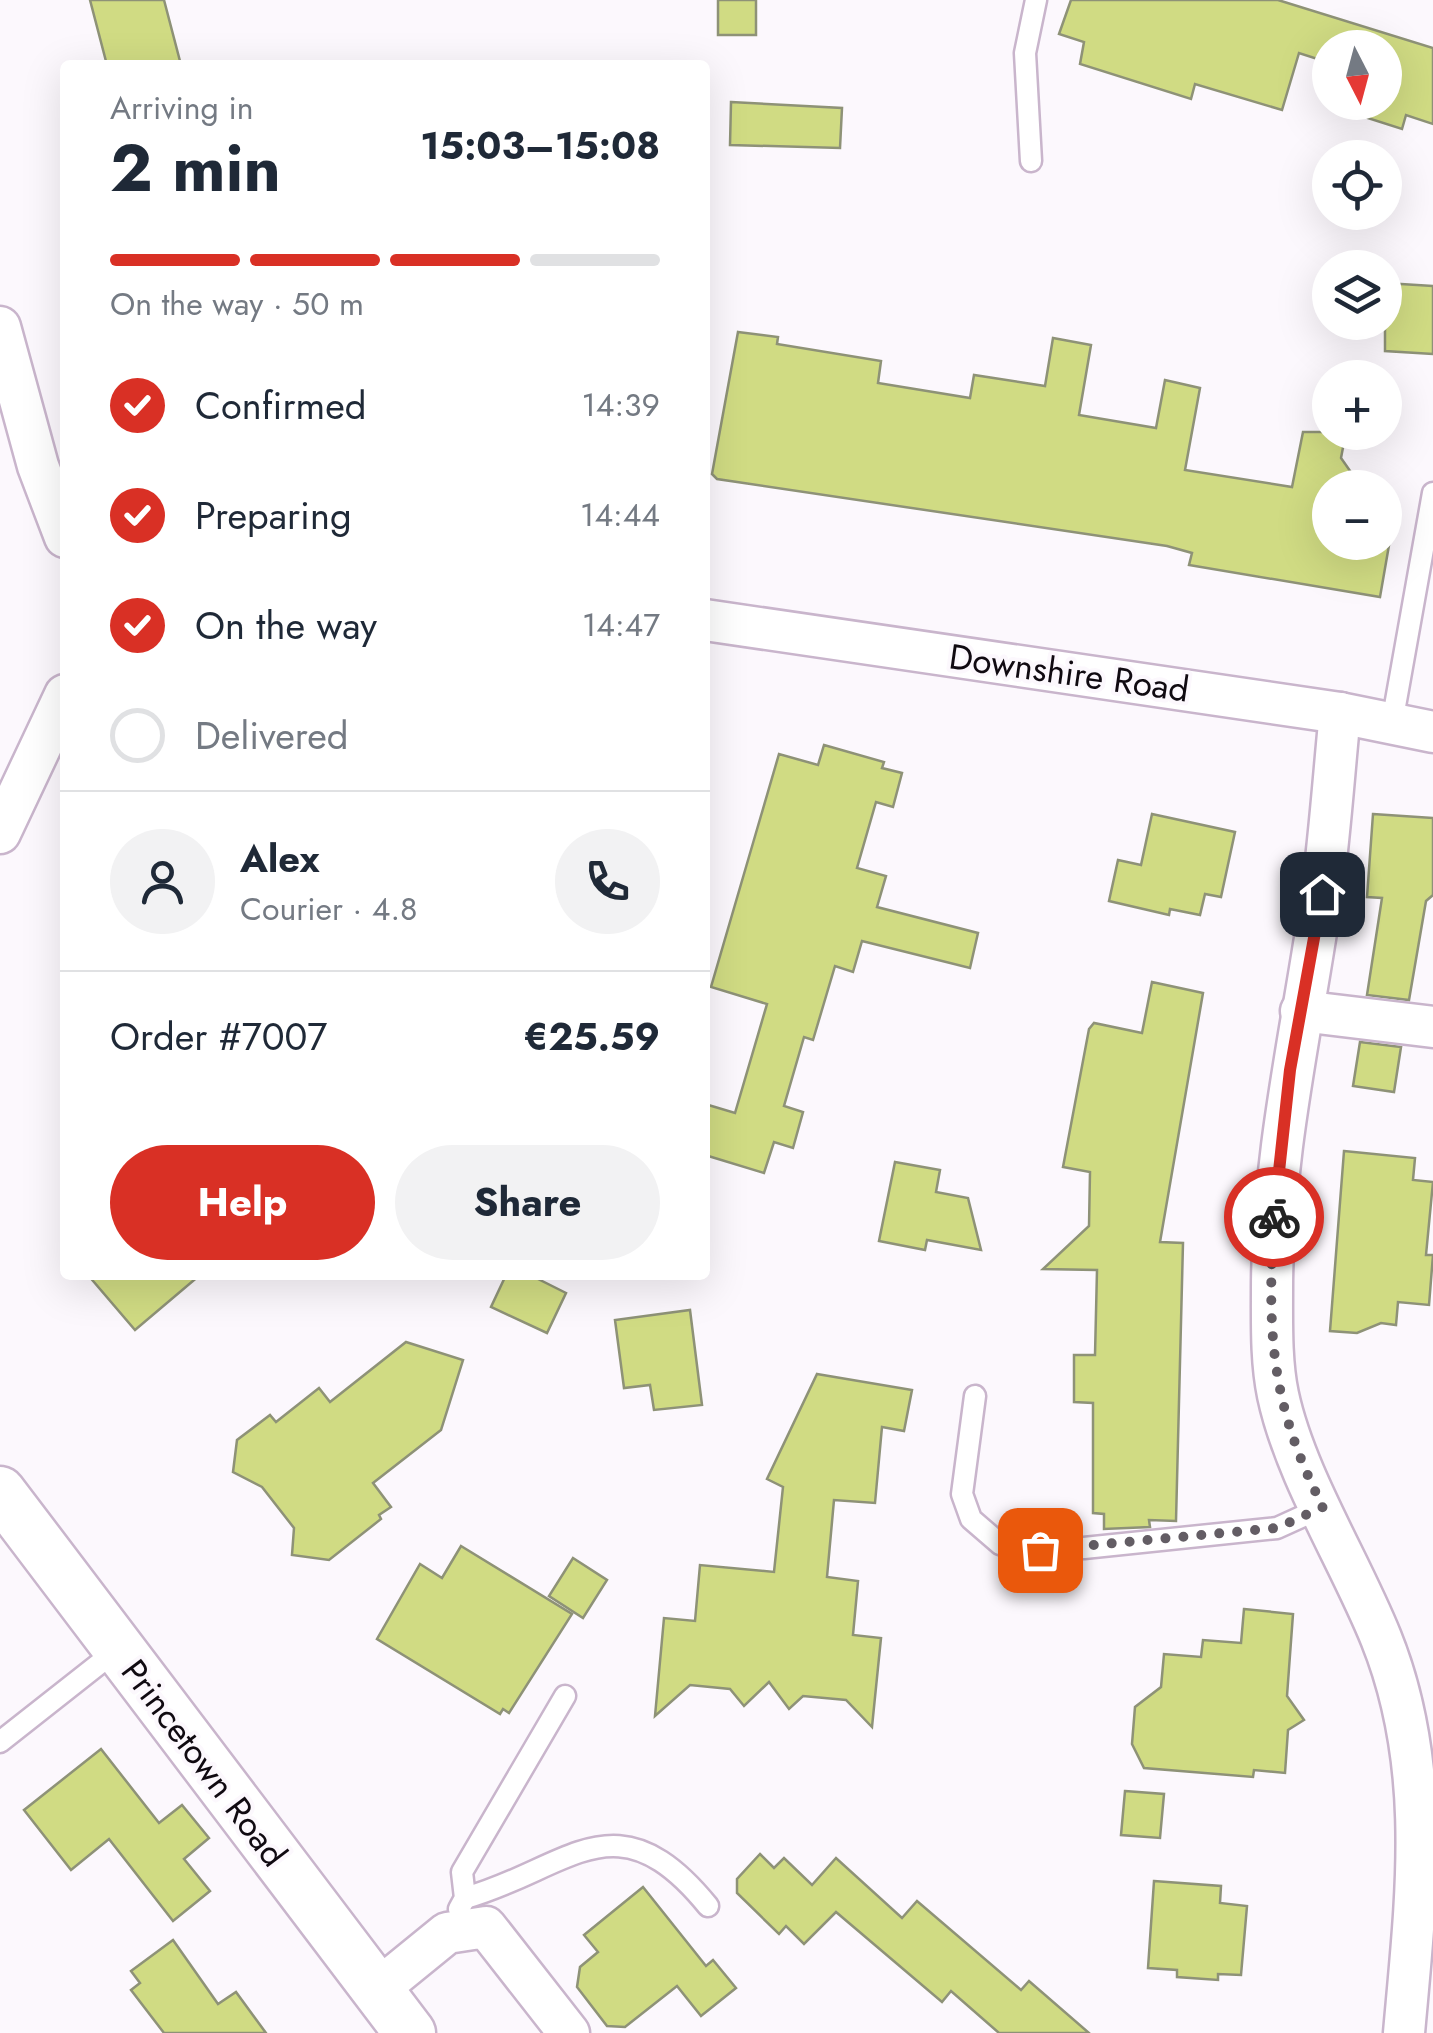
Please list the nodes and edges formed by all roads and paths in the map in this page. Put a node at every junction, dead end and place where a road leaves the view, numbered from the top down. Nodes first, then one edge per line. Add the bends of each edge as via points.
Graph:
1 (1036, 0) edge
2 (1031, 161) dead end
3 (0, 328) edge
4 (1433, 492) edge
5 (60, 524) edge
6 (710, 621) edge
7 (60, 706) edge
8 (1340, 713) junction
9 (1392, 722) junction
10 (1433, 732) edge
11 (0, 833) edge
12 (1301, 1010) junction
13 (1433, 1027) edge
14 (976, 1396) dead end
15 (0, 1492) edge
16 (1323, 1507) junction
17 (118, 1649) junction
18 (565, 1696) dead end
19 (0, 1742) edge
20 (708, 1906) dead end
21 (456, 1916) junction
22 (378, 1990) junction
23 (410, 2033) edge
24 (569, 2033) edge
25 (1404, 2033) edge

1 - 2 lane via 1025,53
3 - 5 street
4 - 9 lane
6 - 8 street, Downshire Road
7 - 11 street
8 - 9 street, Downshire Road
8 - 12 street via 1322,894
9 - 10 street, Downshire Road
12 - 13 street
12 - 16 street via 1278,1158 1272,1321 1278,1394 1298,1458
14 - 16 lane via 962,1494 971,1520 1000,1544 1019,1550 1084,1548 1277,1528
15 - 17 street, Princetown Road
16 - 25 street via 1397,1684 1416,1778 1419,1860
17 - 19 lane
17 - 22 street, Princetown Road
18 - 21 lane via 462,1872
20 - 21 lane via 680,1872 650,1853 624,1847 567,1854
21 - 22 street
21 - 24 street via 486,1927
22 - 23 street, Princetown Road

